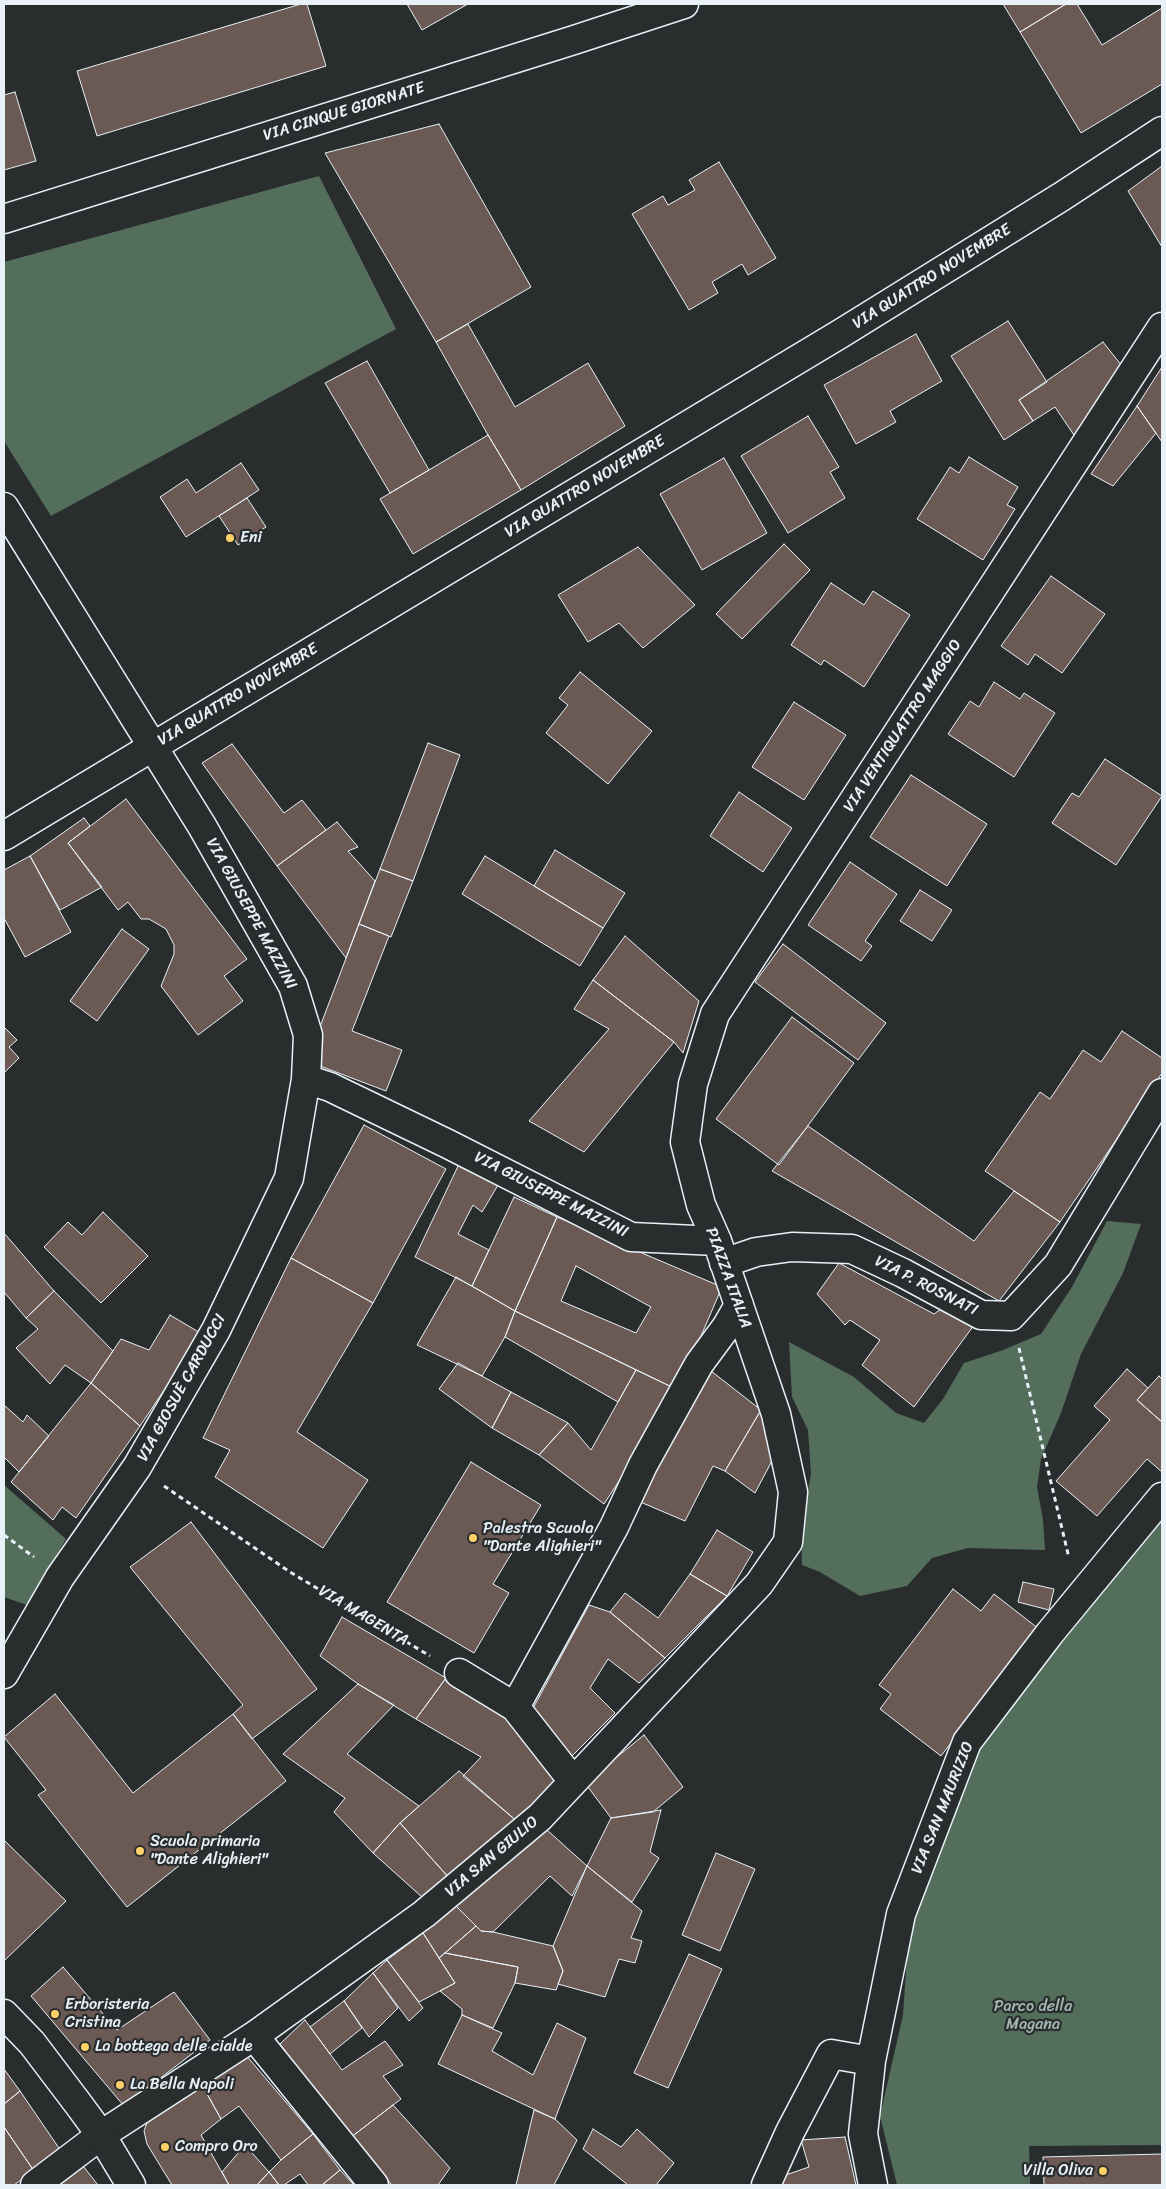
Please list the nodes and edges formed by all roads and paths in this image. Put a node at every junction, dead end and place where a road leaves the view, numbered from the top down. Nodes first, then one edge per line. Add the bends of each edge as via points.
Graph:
1 (684, 4) edge
2 (1162, 131) edge
3 (4, 219) edge
4 (1162, 327) edge
5 (4, 507) edge
6 (152, 747) junction
7 (4, 836) edge
8 (306, 1079) junction
9 (1162, 1093) edge
10 (685, 1142) joint
11 (721, 1252) junction
12 (738, 1305) junction
13 (1011, 1316) junction
14 (776, 1414) joint
15 (137, 1467) junction
16 (1162, 1497) edge
17 (1079, 1599) junction
18 (4, 1674) edge
19 (459, 1674) joint
20 (516, 1707) junction
21 (573, 1781) junction
22 (4, 2014) edge
23 (254, 2036) junction
24 (871, 2061) junction
25 (101, 2135) junction
26 (36, 2185) edge
27 (131, 2185) edge
28 (374, 2185) edge
29 (766, 2185) edge
30 (873, 2185) edge

1 - 3 street, VIA CINQUE GIORNATE
2 - 6 street, VIA QUATTRO NOVEMBRE via 840,334
4 - 10 street, VIA VENTIQUATTRO MAGGIO via 715,1014 693,1084
5 - 6 street, VIA GIUSEPPE MAZZINI
6 - 7 street, VIA QUATTRO NOVEMBRE
6 - 8 street, VIA GIUSEPPE MAZZINI via 202,826 293,986 308,1035
8 - 11 street, VIA GIUSEPPE MAZZINI via 330,1087 440,1140 631,1237
8 - 15 street, VIA GIOSUÈ CARDUCCI via 289,1178 216,1330
9 - 13 street via 1058,1265
10 - 11 street, PIAZZA ITALIA via 701,1205
11 - 12 street, PIAZZA ITALIA
11 - 13 street, VIA P. ROSNATI via 792,1247 852,1249 982,1315
12 - 14 street, PIAZZA ITALIA
12 - 20 street via 727,1326 698,1364 656,1439 614,1527
13 - 17 path
14 - 21 street, VIA SAN GIULIO via 793,1492 788,1542 759,1584
15 - 18 street, VIA GIOSUÈ CARDUCCI via 60,1577
15 - 19 path, VIA MAGENTA via 290,1572
16 - 17 street, VIA SAN MAURIZIO
17 - 24 street, VIA SAN MAURIZIO via 968,1742 901,1914
19 - 20 street
20 - 21 street
21 - 23 street, VIA SAN GIULIO via 540,1817 424,1914
22 - 25 street via 32,2043
23 - 25 street, VIA SAN GIULIO
23 - 28 street
24 - 29 street via 831,2054
24 - 30 street, VIA SAN MAURIZIO via 863,2134
25 - 26 street, VIA SAN GIULIO
25 - 27 street

